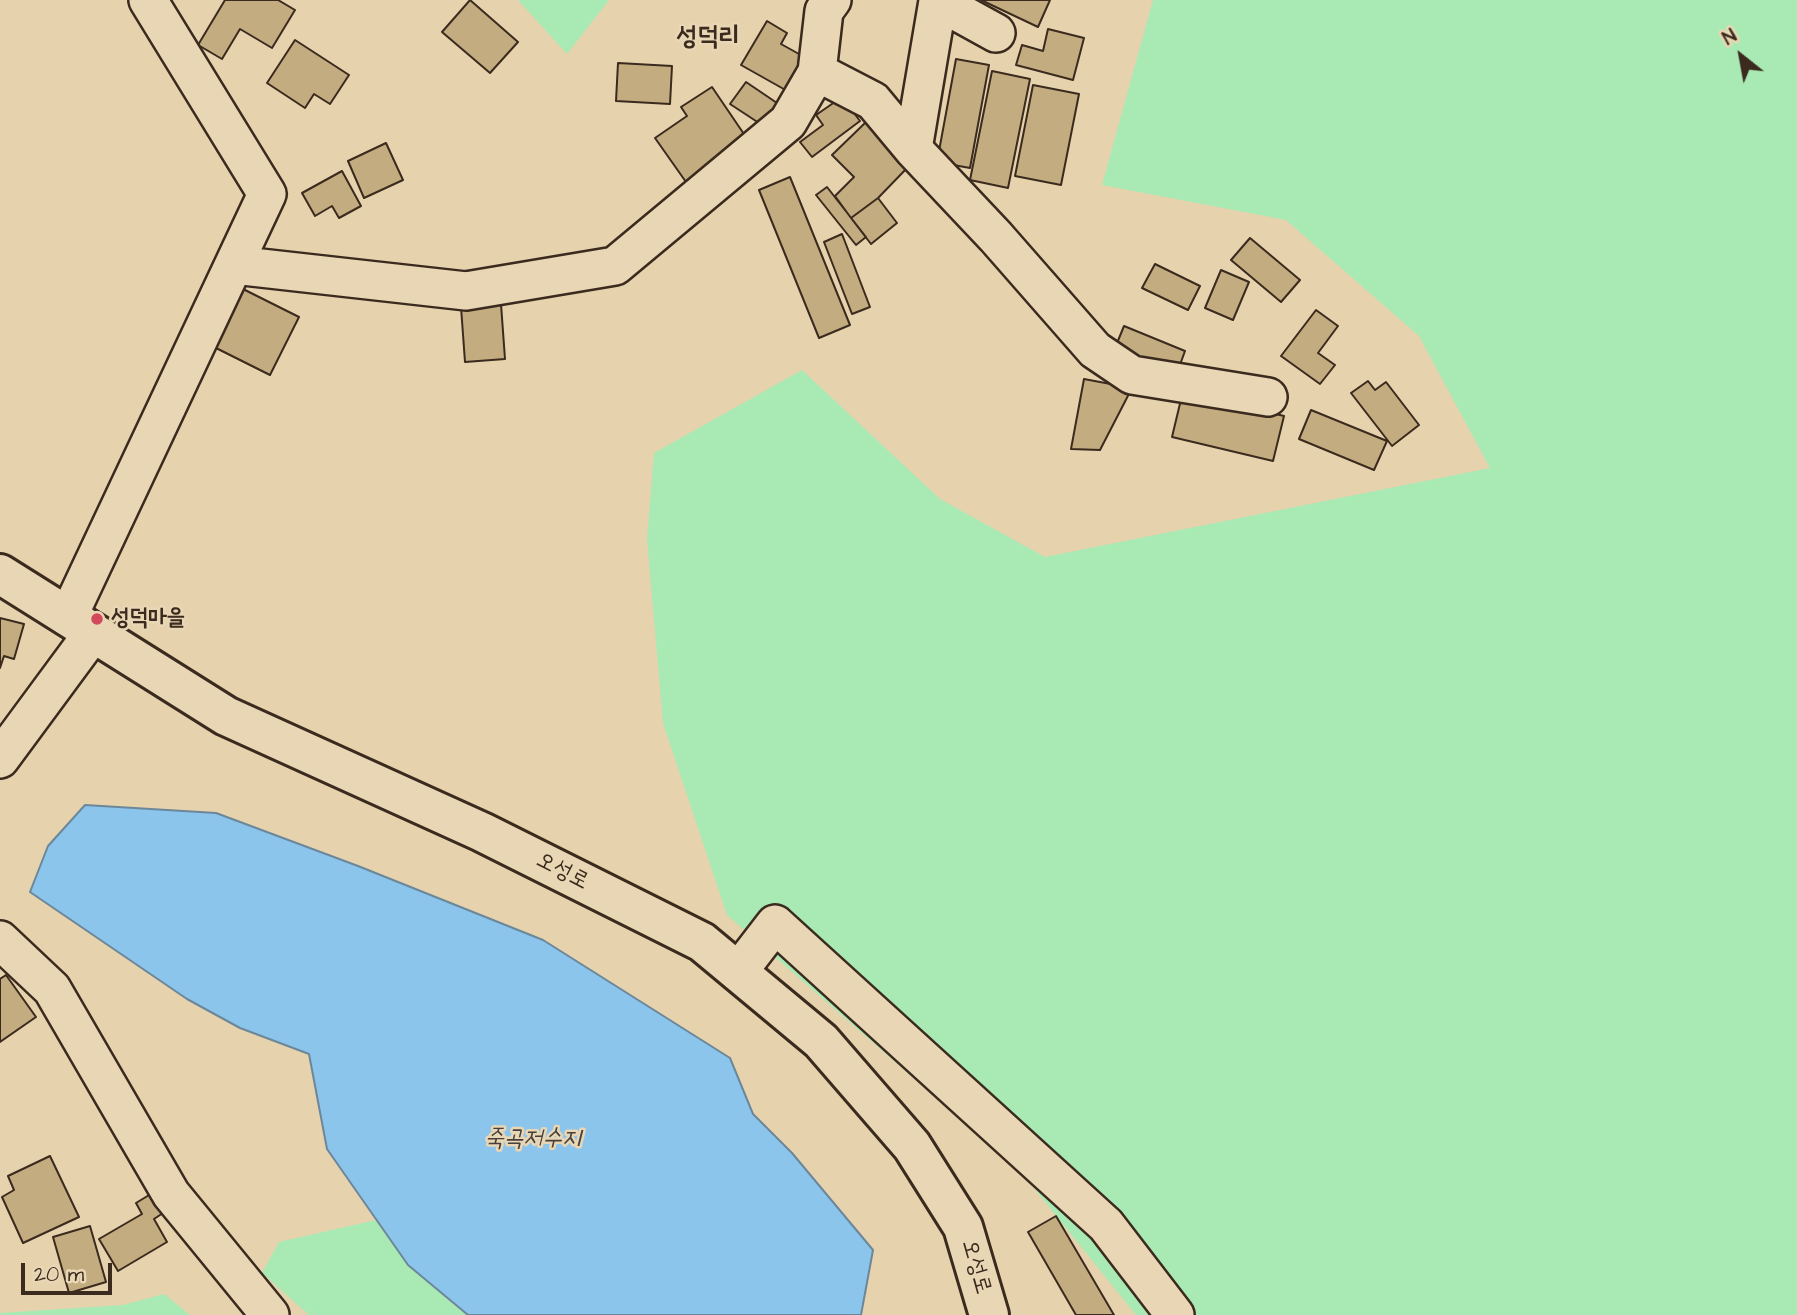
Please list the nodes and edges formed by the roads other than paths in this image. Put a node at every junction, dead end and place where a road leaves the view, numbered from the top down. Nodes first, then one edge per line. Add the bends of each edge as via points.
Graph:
1 (148, 0) edge
2 (832, 0) edge
3 (996, 33) dead end
4 (817, 72) junction
5 (913, 149) junction
6 (234, 265) junction
7 (1268, 397) dead end
8 (0, 574) edge
9 (80, 624) junction
10 (0, 759) edge
11 (0, 940) edge
12 (738, 972) junction
13 (270, 1315) edge
14 (989, 1315) edge
15 (1175, 1315) edge

1 - 6 street via 267,194
2 - 4 street via 824,11
3 - 5 street via 938,1
4 - 5 street via 873,101
4 - 6 street via 788,122 615,266 466,290
5 - 7 street via 1095,350 1132,375
6 - 9 street
8 - 9 main road, 오성로
9 - 10 street
9 - 12 main road, 오성로 via 226,716 507,844 702,942
11 - 13 street via 52,989 171,1194
12 - 14 main road, 오성로 via 821,1041 912,1146 963,1227
12 - 15 street via 775,924 1106,1225

